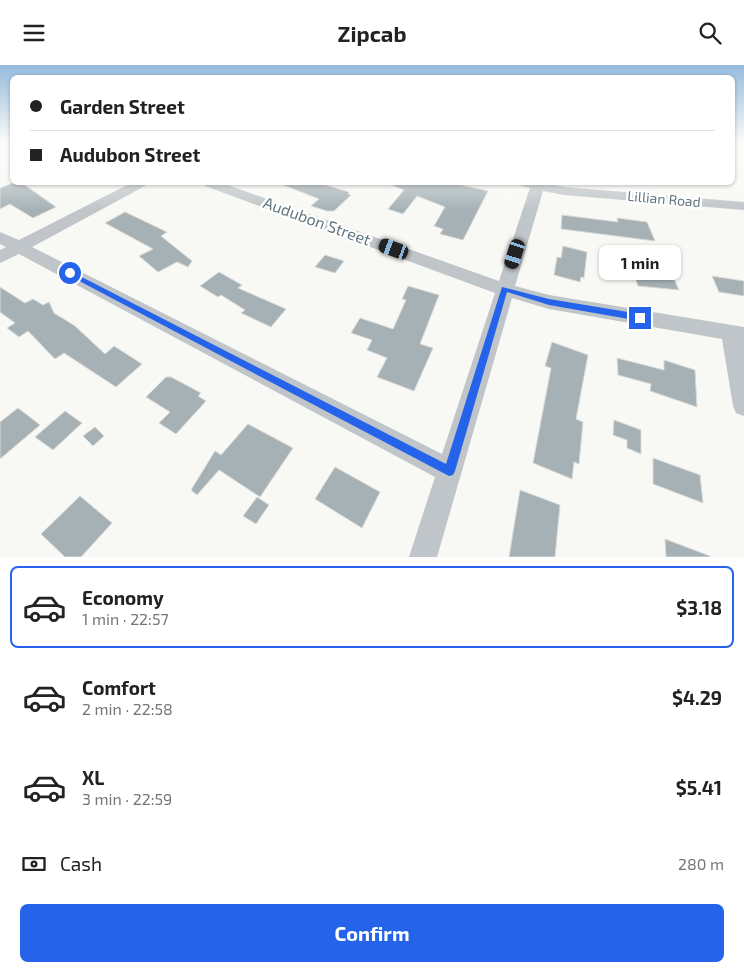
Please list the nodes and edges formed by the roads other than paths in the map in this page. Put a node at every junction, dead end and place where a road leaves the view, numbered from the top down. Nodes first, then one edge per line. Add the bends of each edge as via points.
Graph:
1 (136, 185) edge
2 (216, 185) edge
3 (534, 185) edge
4 (538, 185) edge
5 (744, 206) edge
6 (0, 237) edge
7 (19, 247) junction
8 (0, 257) edge
9 (504, 289) junction
10 (737, 334) edge
11 (744, 406) edge
12 (449, 471) junction
13 (423, 557) edge

1 - 7 street
2 - 9 street, Audubon Street
3 - 9 street
4 - 5 street, Lillian Road via 564,191
6 - 7 street
7 - 8 street
7 - 12 street
9 - 10 street, Audubon Street via 549,302
9 - 12 street
10 - 11 street
12 - 13 street

